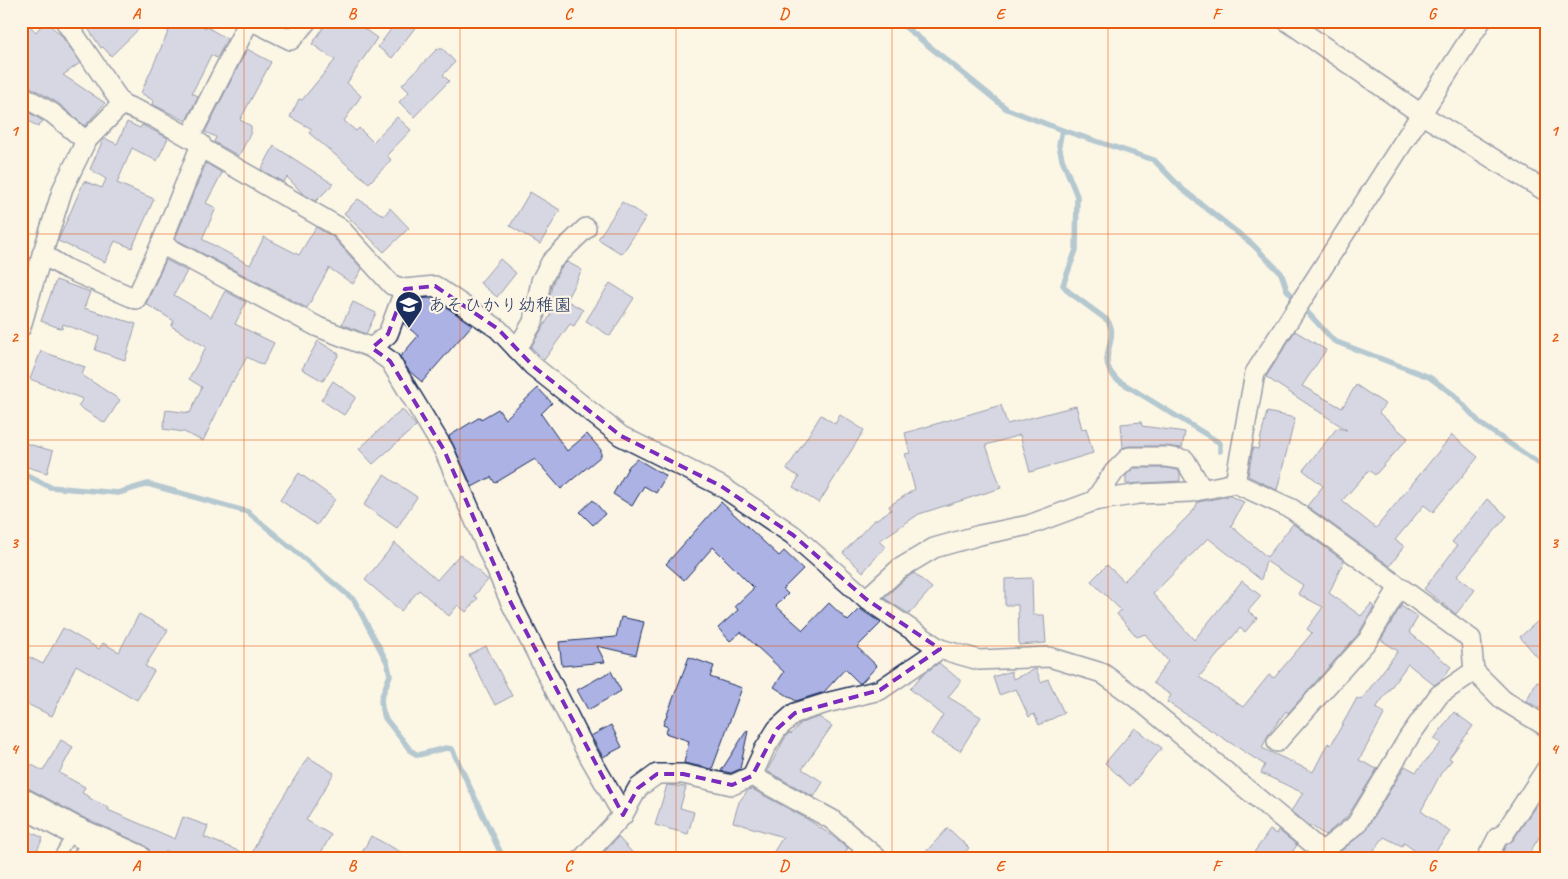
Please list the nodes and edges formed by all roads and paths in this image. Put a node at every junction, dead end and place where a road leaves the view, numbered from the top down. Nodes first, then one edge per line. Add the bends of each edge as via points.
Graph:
1 (65, 21) edge
2 (251, 21) edge
3 (307, 21) edge
4 (1287, 21) edge
5 (1481, 21) edge
6 (21, 95) edge
7 (122, 104) junction
8 (1422, 114) junction
9 (86, 141) junction
10 (195, 142) junction
11 (1547, 192) edge
12 (586, 228) dead end
13 (161, 244) junction
14 (42, 254) junction
15 (27, 281) edge
16 (405, 289) junction
17 (21, 327) edge
18 (372, 348) junction
19 (517, 349) junction
20 (1234, 483) junction
21 (1202, 489) junction
22 (1094, 501) junction
23 (1399, 587) junction
24 (866, 599) junction
25 (940, 649) junction
26 (1474, 671) junction
27 (1547, 727) edge
28 (1277, 742) dead end
29 (1547, 768) edge
30 (752, 776) junction
31 (21, 802) edge
32 (623, 814) junction
33 (80, 842) edge
34 (1322, 856) edge
35 (58, 858) edge
36 (136, 858) edge
37 (584, 858) edge
38 (877, 858) edge
39 (1487, 858) edge

1 - 7 street
2 - 3 street via 291,40
2 - 10 street
4 - 8 street
5 - 8 street
6 - 9 street via 52,113
7 - 9 street
7 - 10 street via 153,117
8 - 11 street
8 - 20 street via 1255,373
9 - 14 street via 63,188
10 - 13 street
10 - 16 street via 340,228 392,285
12 - 19 street via 551,262 541,281 533,322
13 - 14 street via 136,299 65,268
13 - 18 street via 318,327
14 - 15 street
15 - 17 street
16 - 18 street via 388,334
16 - 19 street via 435,286 498,329
18 - 32 street via 390,361 444,450 511,603 584,747
19 - 24 street via 533,366 621,436 721,486 792,535
20 - 21 street
20 - 23 street via 1292,509
21 - 22 street
21 - 22 street via 1185,460 1129,457
22 - 24 street via 1029,525 934,548 898,569
23 - 26 street via 1471,639
23 - 28 street via 1368,640
24 - 25 street
25 - 30 street via 880,690 795,713 778,729
25 - 34 street via 979,660 1049,657 1102,673 1139,700
26 - 27 street via 1503,700
26 - 34 street via 1439,695 1409,737 1356,825
29 - 39 street
30 - 32 street via 732,785 683,774 657,774 638,788
30 - 38 street via 831,819
31 - 33 main road
32 - 37 street
33 - 35 lane
33 - 36 main road

